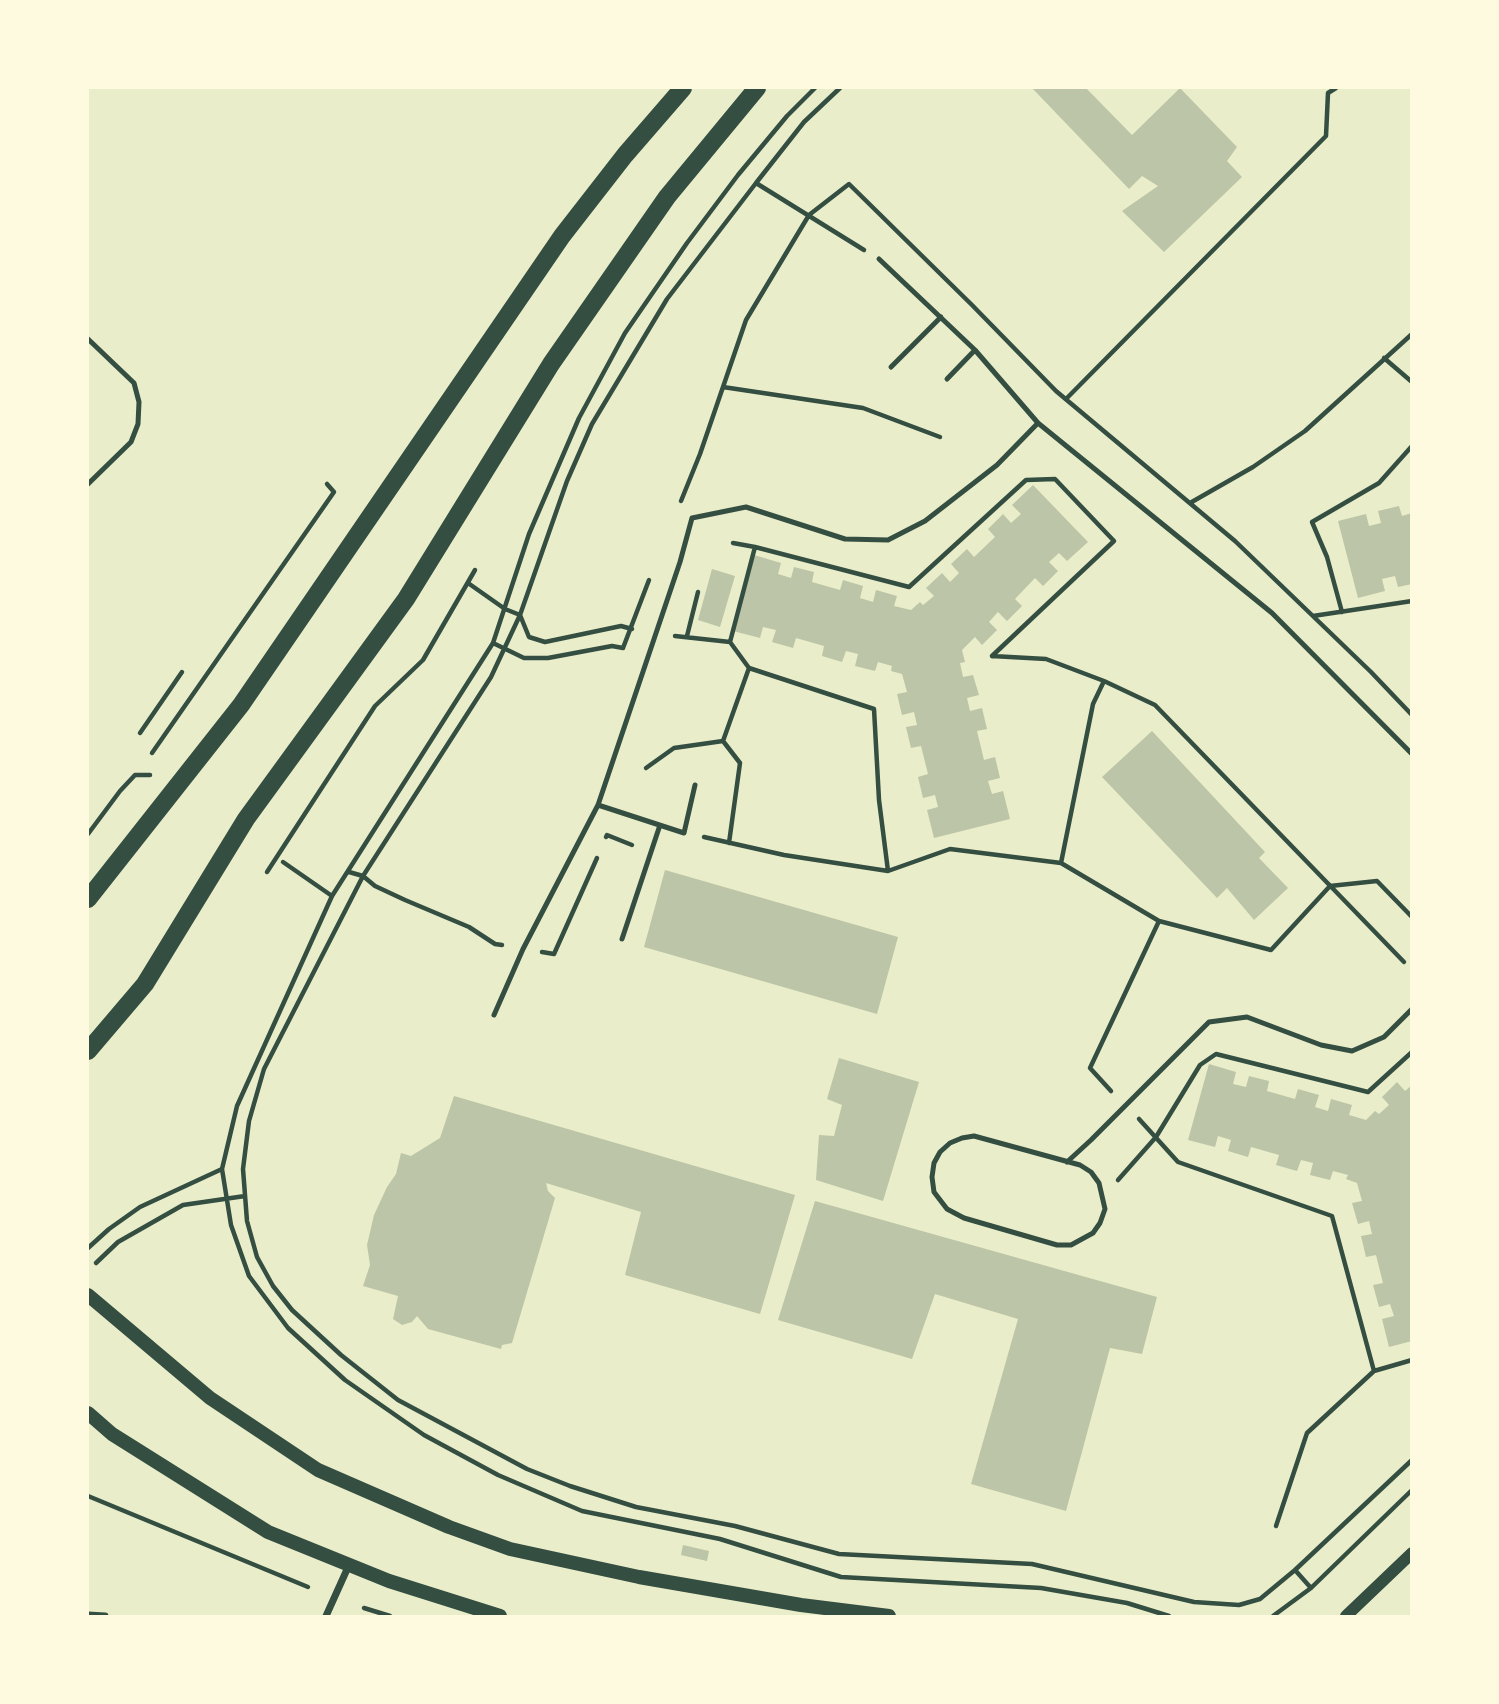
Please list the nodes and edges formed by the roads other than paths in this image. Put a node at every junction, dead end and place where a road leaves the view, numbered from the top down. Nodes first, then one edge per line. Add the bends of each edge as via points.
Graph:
1 (683, 88) edge
2 (757, 88) edge
3 (879, 259) road end
4 (941, 317) junction
5 (88, 339) edge
6 (975, 350) junction
7 (891, 367) dead end
8 (947, 380) dead end
9 (1038, 423) junction
10 (88, 484) edge
11 (1412, 754) edge
12 (695, 785) dead end
13 (598, 805) junction
14 (660, 825) junction
15 (88, 899) edge
16 (622, 939) dead end
17 (1412, 1009) edge
18 (494, 1015) dead end
19 (88, 1051) edge
20 (1067, 1162) junction
21 (88, 1295) edge
22 (88, 1413) edge
23 (1412, 1553) edge
24 (349, 1565) junction
25 (88, 1615) edge
26 (105, 1616) edge
27 (326, 1616) edge
28 (500, 1616) edge
29 (890, 1616) edge
30 (1346, 1616) edge

1 - 15 main road via 562,236 241,705
2 - 19 main road via 667,197 551,364 406,599 246,819 145,984
3 - 4 lane
4 - 6 lane
4 - 7 lane
5 - 10 lane via 134,383 139,402 131,442
6 - 8 lane
6 - 9 lane
9 - 11 lane via 1272,614
9 - 13 lane via 998,466 925,521 888,540 845,539 746,507 692,518
12 - 14 lane via 684,833
13 - 14 lane
13 - 18 lane via 523,948
14 - 16 lane
17 - 20 lane via 1384,1037 1352,1051 1321,1045 1247,1017 1209,1022
20 - 20 lane via 974,1136 961,1138 940,1152 934,1163 933,1185 953,1213 1071,1245 1093,1233 1105,1209 1103,1193 1091,1172
21 - 29 main road via 211,1398 318,1470 449,1527 510,1549 639,1577
22 - 24 main road via 112,1434 268,1532
23 - 30 street
24 - 27 street
24 - 28 main road
25 - 26 street

